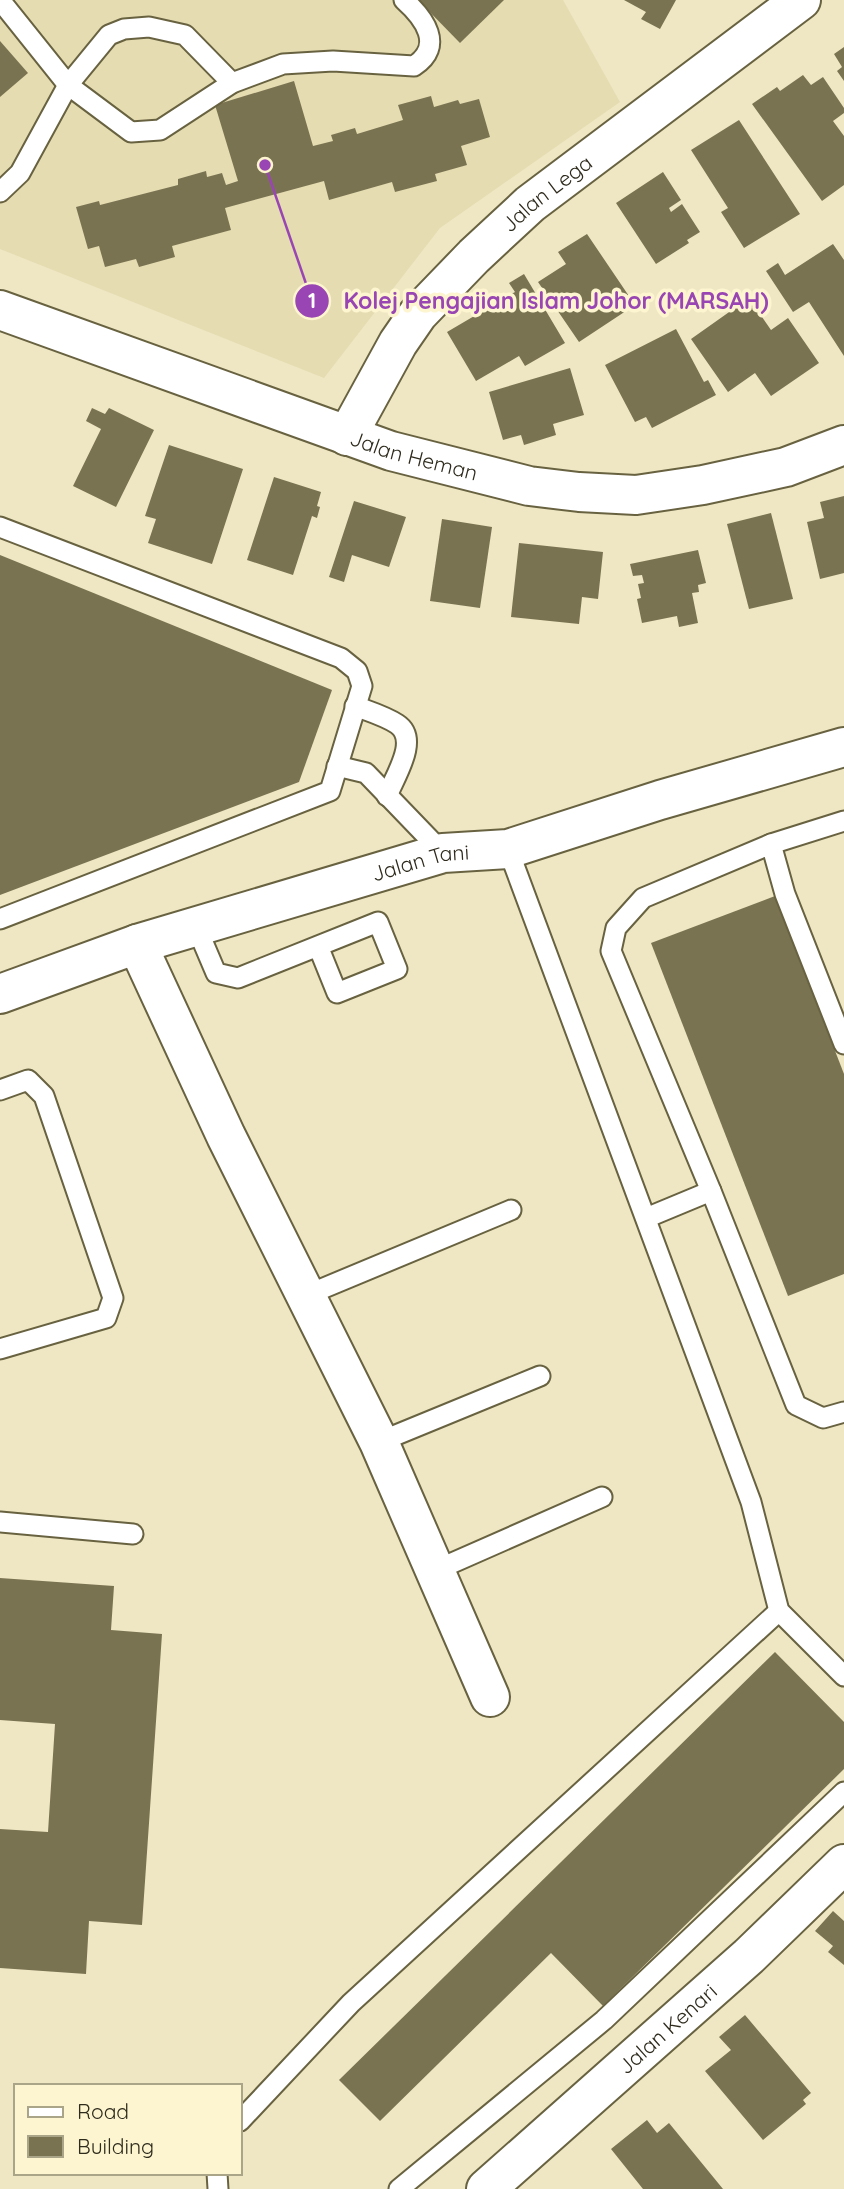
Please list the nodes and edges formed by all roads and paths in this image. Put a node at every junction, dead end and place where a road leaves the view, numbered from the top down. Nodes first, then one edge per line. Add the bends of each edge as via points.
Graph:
1 (0, 0) edge
2 (404, 0) edge
3 (801, 0) edge
4 (232, 83) junction
5 (68, 85) junction
6 (0, 192) edge
7 (0, 310) edge
8 (347, 436) junction
9 (844, 445) edge
10 (0, 527) edge
11 (355, 706) junction
12 (844, 747) edge
13 (337, 766) junction
14 (387, 796) junction
15 (844, 821) edge
16 (771, 844) junction
17 (508, 849) junction
18 (443, 853) junction
19 (0, 919) edge
20 (196, 926) junction
21 (137, 944) junction
22 (318, 946) dead end
23 (0, 994) edge
24 (839, 1017) edge
25 (844, 1044) edge
26 (0, 1090) edge
27 (711, 1191) junction
28 (511, 1210) dead end
29 (646, 1218) junction
30 (307, 1295) junction
31 (0, 1349) edge
32 (540, 1376) dead end
33 (844, 1412) edge
34 (379, 1441) junction
35 (602, 1497) dead end
36 (0, 1522) edge
37 (133, 1534) dead end
38 (434, 1572) junction
39 (779, 1611) junction
40 (844, 1676) edge
41 (490, 1697) dead end
42 (844, 1791) edge
43 (844, 1864) edge
44 (242, 2118) edge
45 (399, 2189) edge
46 (486, 2189) edge

1 - 5 lane
2 - 4 lane via 429,31 430,44 423,61 414,66 333,61 283,64
3 - 8 street, Jalan Lega via 530,204 474,256 418,314
4 - 5 lane via 160,130 131,132
4 - 5 lane via 185,35 149,27 109,35
5 - 6 lane via 20,173
7 - 8 street, Jalan Heman
8 - 9 street, Jalan Heman via 529,486 636,495 786,467
10 - 11 lane via 341,658 357,671 362,686
11 - 13 lane
11 - 14 lane via 397,724 406,734 407,746
12 - 17 street, Jalan Tani
13 - 14 lane via 366,773
13 - 19 lane via 330,791
14 - 18 lane
15 - 16 lane
16 - 24 lane via 785,894
16 - 27 lane via 643,898 616,928 611,951
17 - 18 street, Jalan Tani
17 - 29 lane
18 - 20 street, Jalan Tani
20 - 21 street, Jalan Tani
20 - 22 lane via 216,973 238,978
21 - 23 street, Jalan Tani
21 - 30 street via 226,1136
24 - 25 lane
26 - 31 lane via 28,1080 44,1096 113,1298 106,1318
27 - 29 lane
27 - 33 lane via 796,1405 823,1418
28 - 30 lane
29 - 39 lane via 751,1502
30 - 34 street
32 - 34 lane
34 - 38 street
35 - 38 lane
36 - 37 lane
38 - 41 street
39 - 40 lane
39 - 44 lane via 351,2003
42 - 45 lane via 604,2020
43 - 46 street, Jalan Kenari via 749,1955

